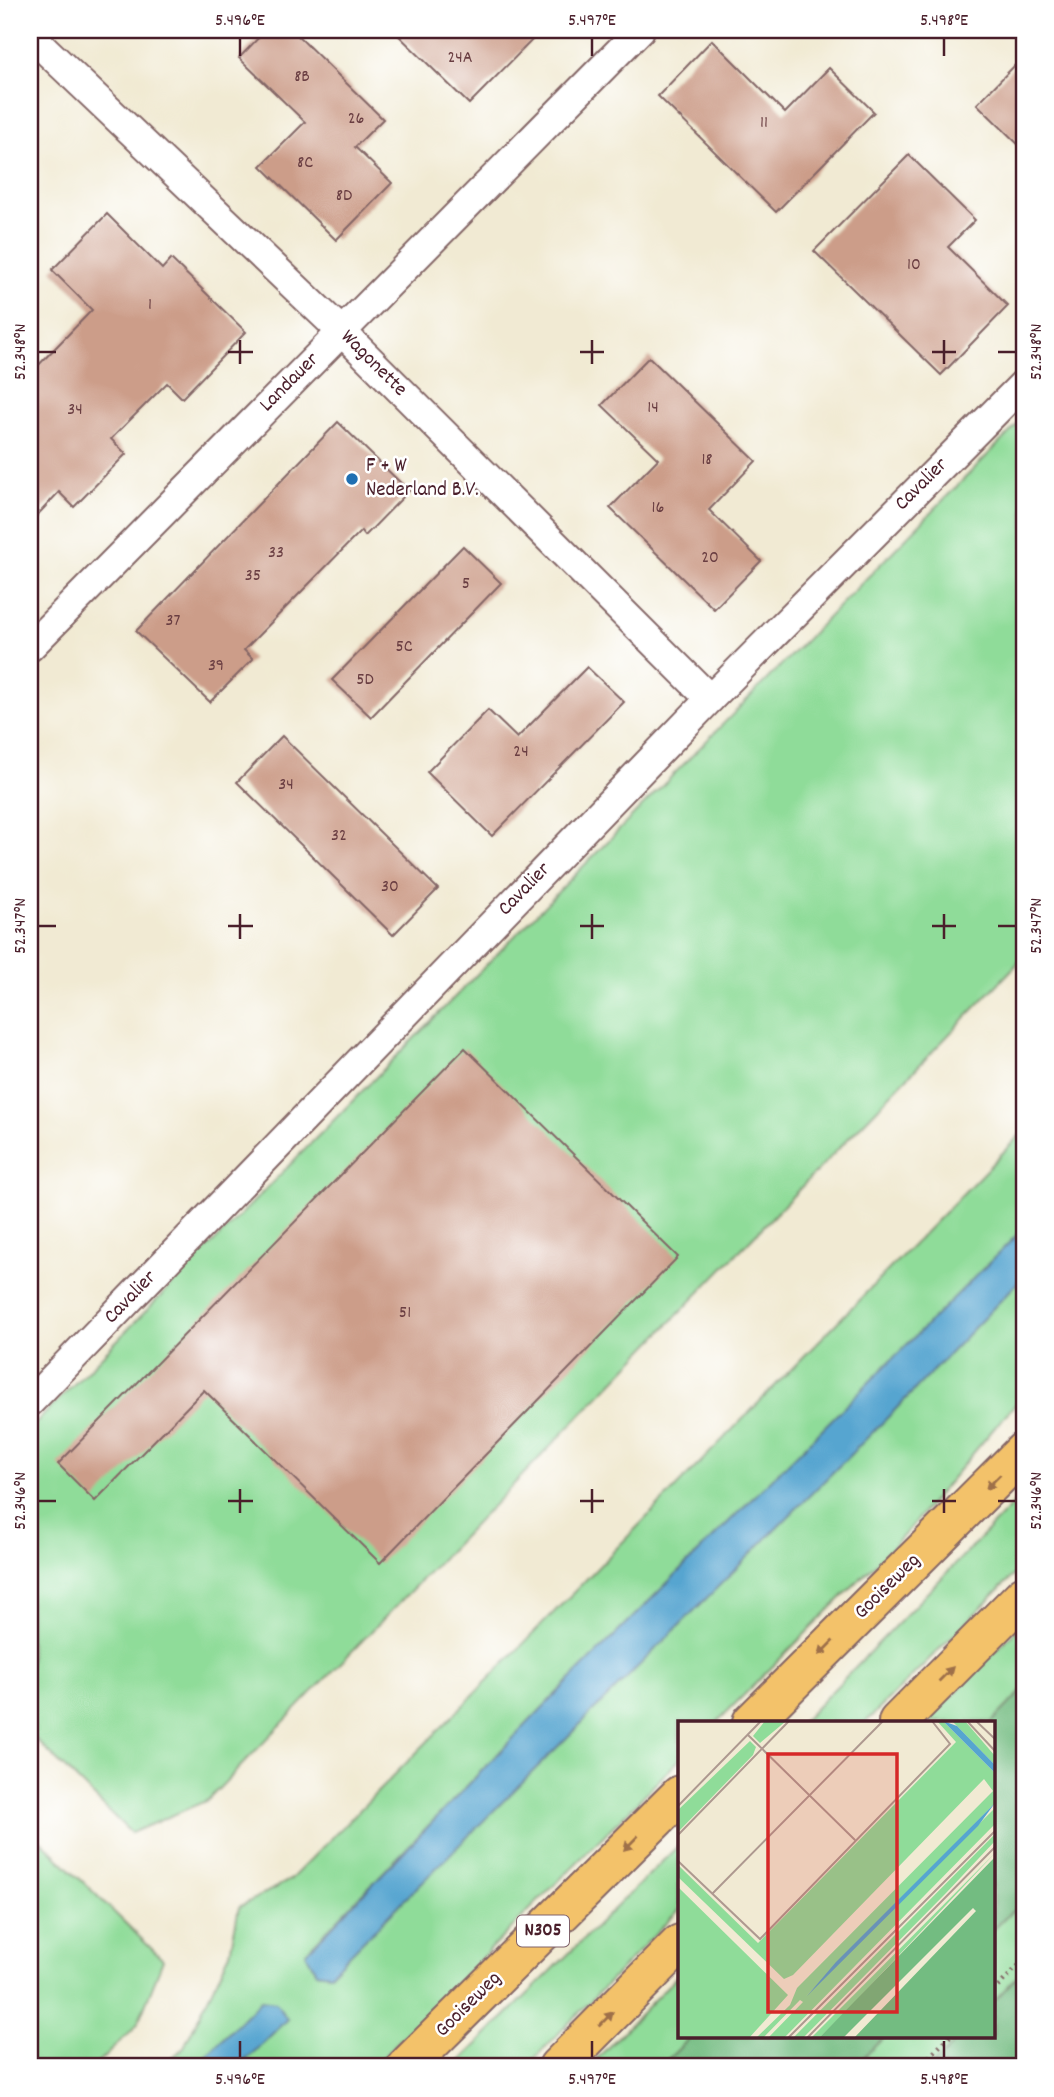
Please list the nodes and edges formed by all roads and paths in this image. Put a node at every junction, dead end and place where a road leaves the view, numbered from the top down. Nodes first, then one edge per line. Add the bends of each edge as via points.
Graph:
1 (640, 30) edge
2 (30, 35) edge
3 (341, 331) junction
4 (1024, 383) edge
5 (30, 647) edge
6 (710, 699) junction
7 (30, 1402) edge
8 (1024, 1451) edge
9 (1024, 1595) edge
10 (754, 1721) edge
11 (900, 1721) edge
12 (678, 1797) edge
13 (678, 1946) edge
14 (1024, 1960) edge
15 (995, 1990) edge
16 (948, 2038) edge
17 (406, 2067) edge
18 (558, 2067) edge
19 (919, 2067) edge

1 - 3 street, Landauer
2 - 3 street, Wagonette
3 - 5 street, Landauer
3 - 6 street, Wagonette
4 - 6 street, Cavalier
6 - 7 street, Cavalier
8 -> 10 highway, Gooiseweg
11 -> 9 highway
12 -> 17 highway, Gooiseweg / N305
18 -> 13 highway
14 - 15 path
16 - 19 path

